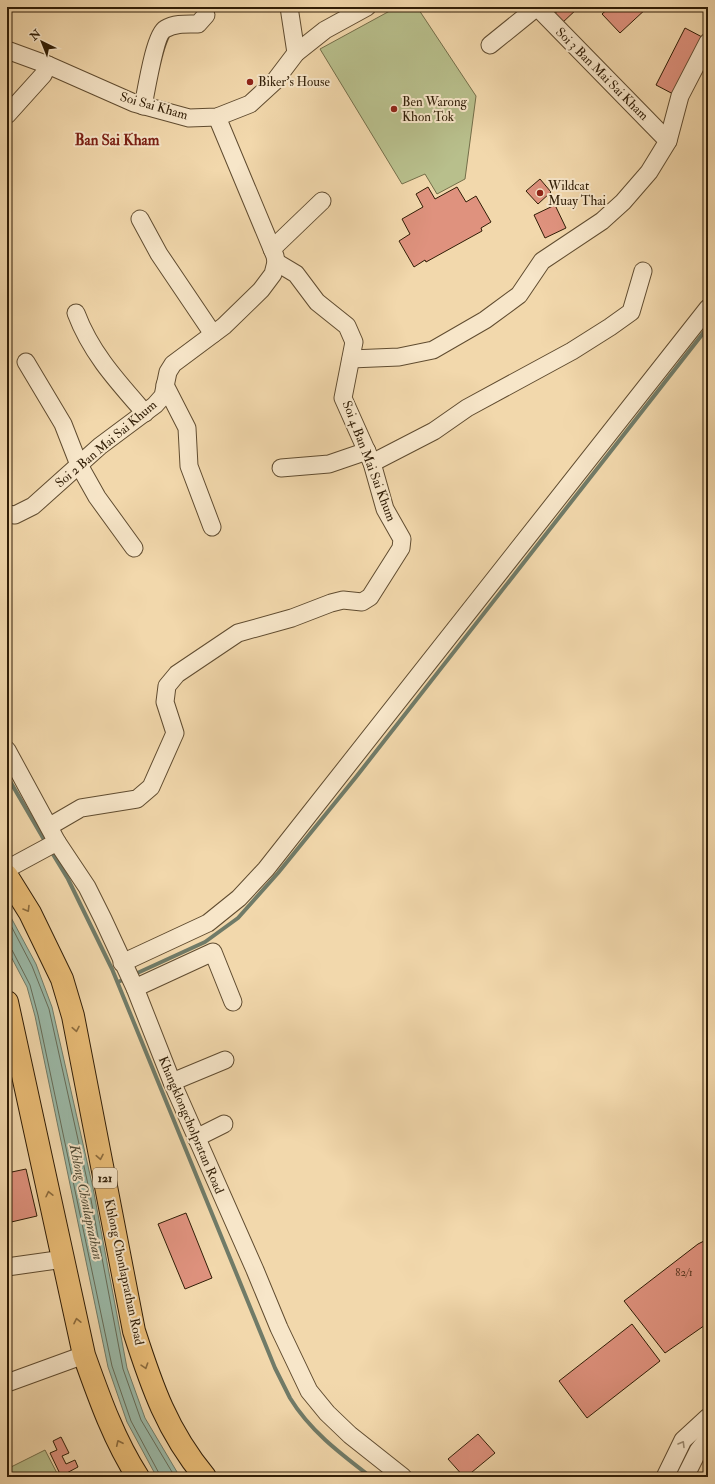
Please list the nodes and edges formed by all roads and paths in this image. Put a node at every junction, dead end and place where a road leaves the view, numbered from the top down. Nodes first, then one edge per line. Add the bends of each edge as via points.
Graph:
1 (289, 7) edge
2 (367, 7) edge
3 (537, 7) edge
4 (206, 15) dead end
5 (708, 42) edge
6 (490, 45) dead end
7 (7, 50) edge
8 (296, 53) junction
9 (48, 65) junction
10 (143, 106) junction
11 (7, 115) edge
12 (217, 117) junction
13 (668, 141) junction
14 (322, 201) dead end
15 (140, 219) dead end
16 (274, 256) junction
17 (643, 271) dead end
18 (708, 308) edge
19 (76, 313) dead end
20 (213, 334) junction
21 (351, 359) junction
22 (26, 362) dead end
23 (165, 385) junction
24 (145, 412) junction
25 (369, 457) junction
26 (79, 465) junction
27 (280, 468) dead end
28 (7, 514) edge
29 (212, 527) dead end
30 (134, 548) dead end
31 (7, 750) edge
32 (50, 826) junction
33 (55, 843) junction
34 (7, 869) edge
35 (7, 876) edge
36 (122, 963) junction
37 (133, 985) junction
38 (7, 1002) edge
39 (233, 1002) dead end
40 (225, 1060) dead end
41 (172, 1082) junction
42 (224, 1124) dead end
43 (196, 1138) junction
44 (64, 1259) junction
45 (7, 1268) edge
46 (84, 1355) junction
47 (7, 1383) edge
48 (708, 1417) edge
49 (708, 1438) edge
50 (138, 1477) edge
51 (205, 1477) edge
52 (403, 1477) edge
53 (665, 1477) edge
54 (685, 1477) edge

1 - 8 street
2 - 8 street, Soi Sai Kham via 325,30
3 - 6 street
3 - 13 street, Soi 3 Ban Mai Sai Kham
4 - 10 street via 198,24 177,24 164,29 158,40
5 - 13 street via 680,96
7 - 9 street, Soi Sai Kham
8 - 12 street, Soi Sai Kham via 274,82 250,104
9 - 10 street, Soi Sai Kham
9 - 11 street via 43,75
10 - 12 street, Soi Sai Kham via 190,118
12 - 16 street
13 - 21 street via 649,172 623,202 602,221 542,261 519,295 472,328 433,350 400,357
14 - 16 street
15 - 20 street
16 - 20 street, Soi 2 Ban Mai Sai Khum via 273,274 261,290
16 - 21 street, Soi 4 Ban Mai Sai Khum via 296,274 317,302 347,326 354,342
17 - 25 street via 631,312 610,327 572,351 467,408 434,431
18 - 36 street via 266,869 239,898 208,923
19 - 24 street via 82,331 108,371
20 - 23 street, Soi 2 Ban Mai Sai Khum via 173,364
21 - 25 street, Soi 4 Ban Mai Sai Khum via 343,398
22 - 26 street via 63,424
23 - 24 street, Soi 2 Ban Mai Sai Khum via 162,396
23 - 29 street via 187,428 189,466
24 - 26 street, Soi 2 Ban Mai Sai Khum
25 - 27 street
25 - 32 street, Soi 4 Ban Mai Sai Khum via 385,509 402,538 401,548 370,597 362,602 343,600 331,603 292,618 238,633 177,674 167,686 165,702 175,733 150,787 137,799 81,808
26 - 28 street, Soi 2 Ban Mai Sai Khum via 33,506 15,515
26 - 30 street via 96,497
31 - 32 street, Khangklongcholpratan Road
32 - 33 street, Khangklongcholpratan Road
33 - 34 street
33 - 36 street, Khangklongcholpratan Road via 87,887
35 -> 51 main road, Khlong Chonlaprathan Road / 121 via 45,942 62,979 71,1008 134,1331 149,1377 176,1439
36 - 37 street, Khangklongcholpratan Road
37 - 39 street via 213,952
37 - 41 street, Khangklongcholpratan Road
44 -> 38 main road
40 - 41 street
41 - 43 street, Khangklongcholpratan Road
42 - 43 street
43 - 52 street, Khangklongcholpratan Road via 309,1391 327,1413
44 - 45 street
46 -> 44 main road
46 - 47 street
50 -> 46 main road via 127,1460 105,1412
53 -> 48 street via 683,1440
49 - 54 street via 698,1451

